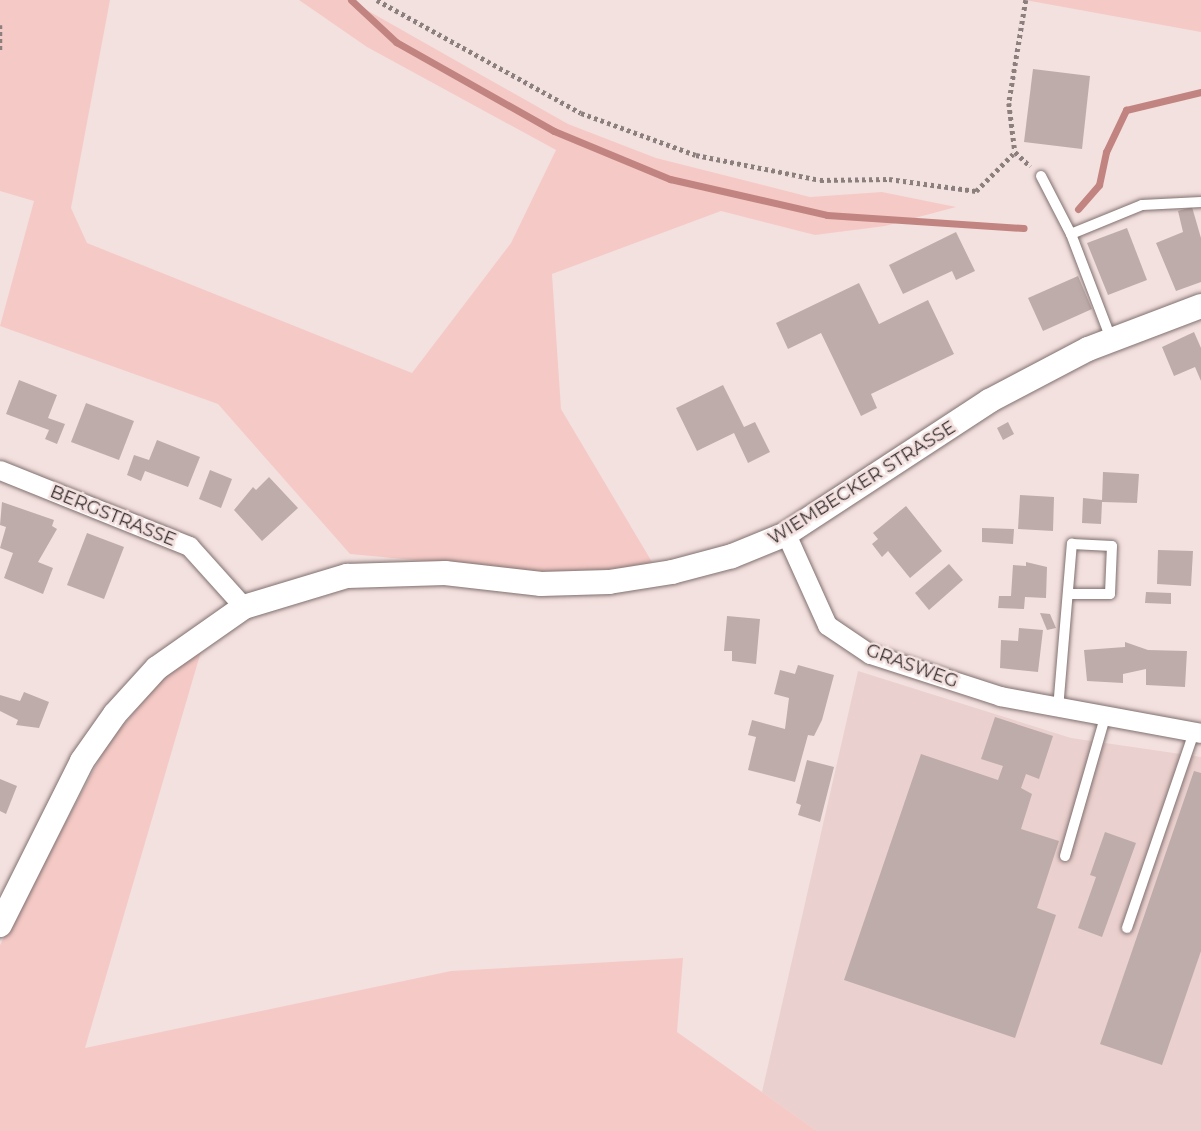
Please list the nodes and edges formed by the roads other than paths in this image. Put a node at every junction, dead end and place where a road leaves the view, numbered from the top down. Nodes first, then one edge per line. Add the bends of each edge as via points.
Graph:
1 (1041, 176) dead end
2 (1201, 202) edge
3 (1071, 234) junction
4 (1201, 306) edge
5 (1111, 340) junction
6 (0, 470) edge
7 (786, 534) junction
8 (1069, 594) junction
9 (244, 607) junction
10 (1058, 710) junction
11 (1105, 718) junction
12 (1198, 733) edge
13 (1065, 856) dead end
14 (0, 925) edge
15 (1127, 928) dead end

1 - 3 lane
2 - 3 lane via 1142,205
3 - 5 lane
4 - 5 street, WIEMBECKER STRASSE
5 - 7 street, WIEMBECKER STRASSE via 989,401
6 - 9 street, BERGSTRASSE via 189,547
7 - 9 street, WIEMBECKER STRASSE via 732,556 643,578 541,584 445,573 347,576
7 - 10 street, GRASWEG via 827,625 849,642 892,663
8 - 8 lane via 1072,544 1112,546 1110,594
8 - 10 lane
9 - 14 street, WIEMBECKER STRASSE via 157,668 115,714 82,761
10 - 11 street, GRASWEG
11 - 12 street, GRASWEG
11 - 13 lane
12 - 15 lane

